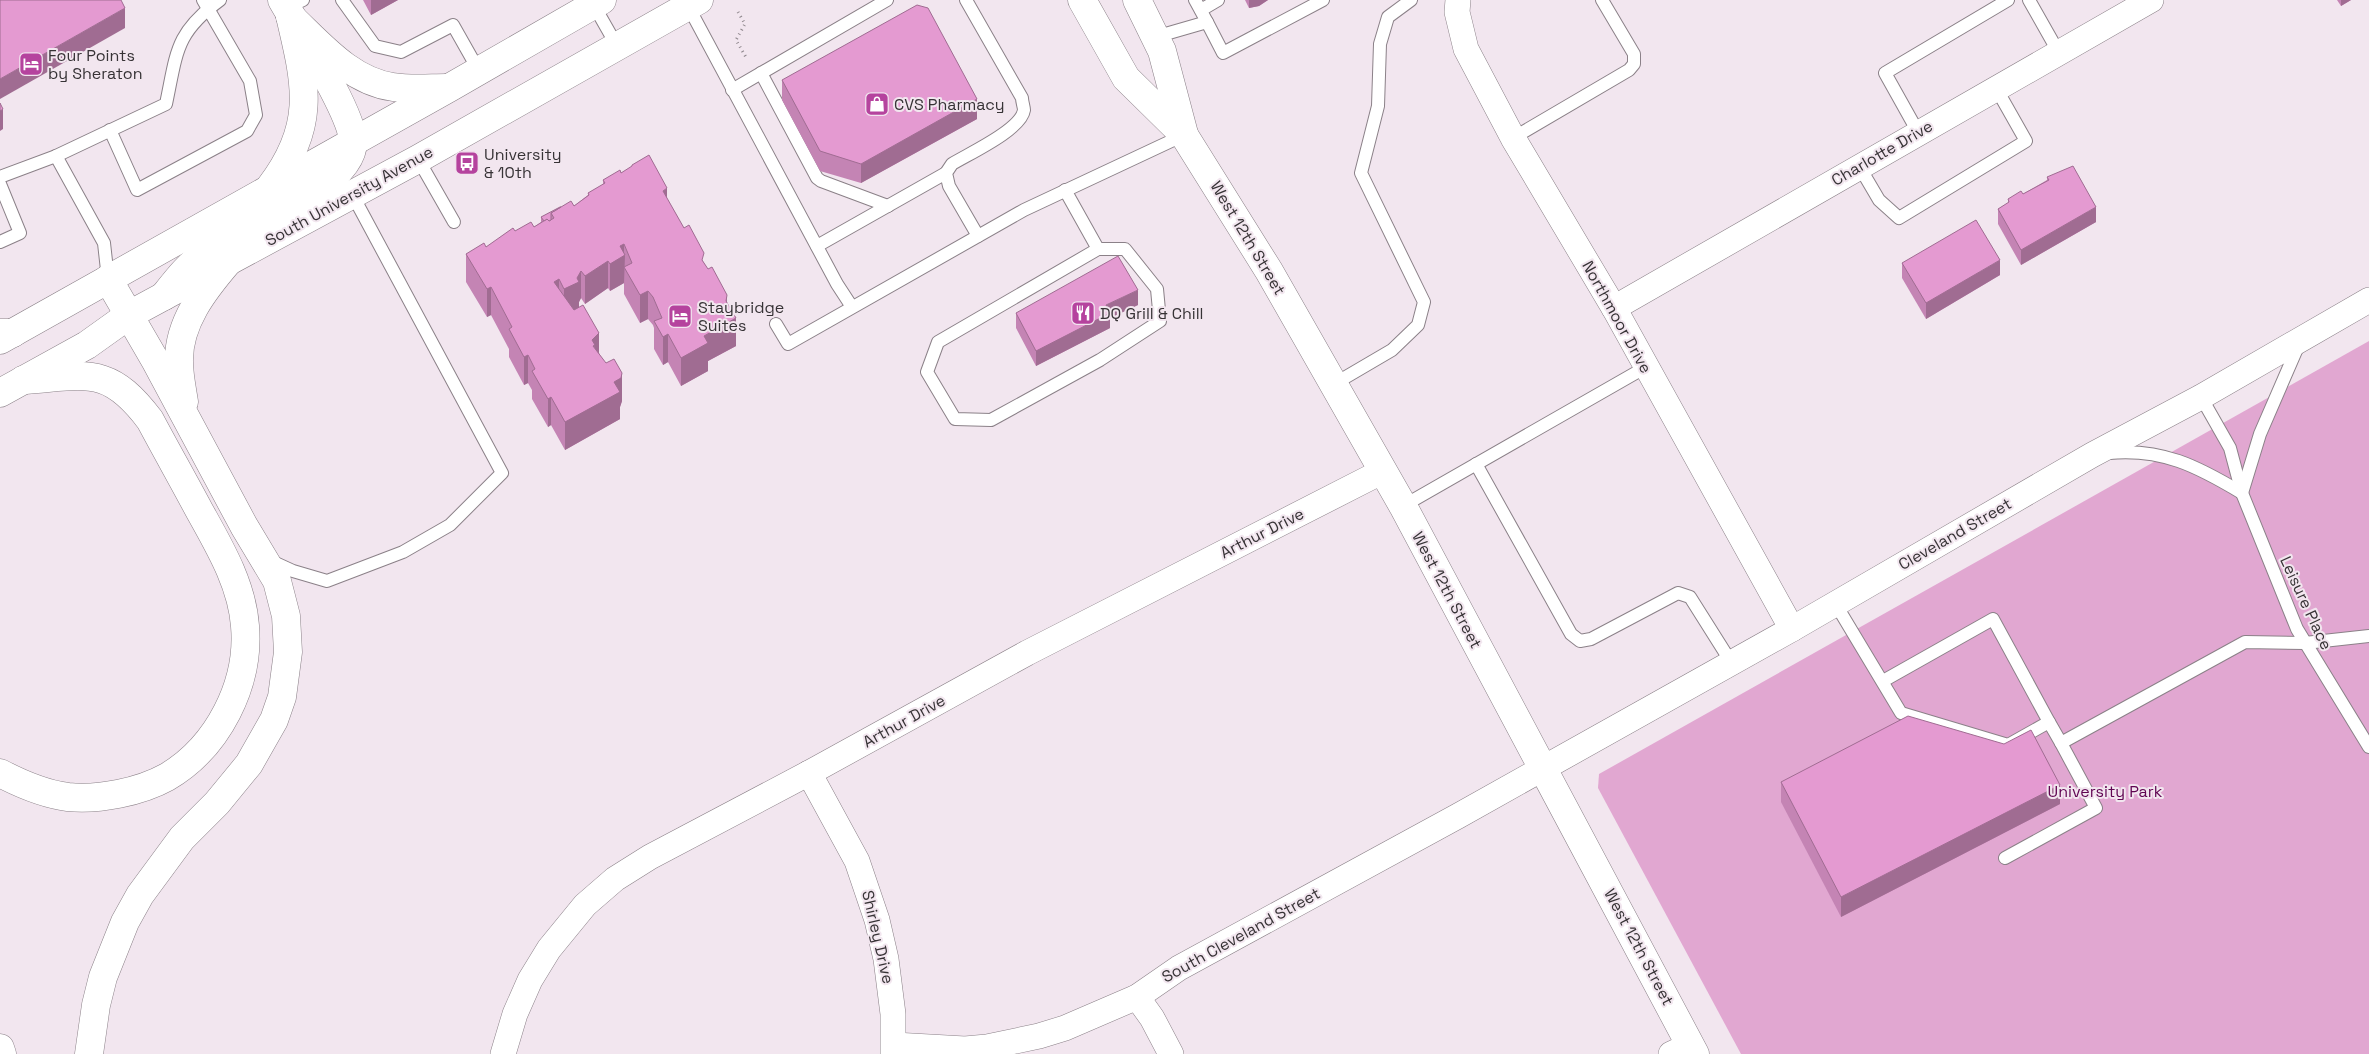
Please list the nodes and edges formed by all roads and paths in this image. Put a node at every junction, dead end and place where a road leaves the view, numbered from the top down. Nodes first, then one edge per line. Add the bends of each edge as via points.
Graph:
1 (220, 0) edge
2 (342, 0) edge
3 (887, 0) edge
4 (966, 0) edge
5 (1082, 0) edge
6 (1137, 0) edge
7 (1218, 0) edge
8 (1323, 0) edge
9 (1411, 0) edge
10 (1458, 0) edge
11 (1602, 0) edge
12 (2008, 0) edge
13 (2029, 0) edge
14 (2151, 0) edge
15 (595, 2) edge
16 (693, 3) edge
17 (205, 5) edge
18 (1198, 5) edge
19 (290, 6) edge
20 (738, 12) dead end
21 (1207, 22) junction
22 (1155, 37) junction
23 (617, 46) junction
24 (2059, 52) junction
25 (747, 59) dead end
26 (479, 71) junction
27 (761, 73) junction
28 (449, 88) junction
29 (1996, 88) junction
30 (732, 90) junction
31 (110, 130) junction
32 (1918, 132) junction
33 (1184, 135) junction
34 (1514, 138) junction
35 (353, 142) junction
36 (56, 156) junction
37 (418, 159) junction
38 (1859, 166) junction
39 (946, 173) junction
40 (0, 177) edge
41 (0, 184) edge
42 (1065, 190) junction
43 (266, 192) junction
44 (352, 194) junction
45 (888, 206) junction
46 (454, 222) dead end
47 (978, 236) junction
48 (0, 242) edge
49 (817, 246) junction
50 (1098, 249) junction
51 (228, 262) junction
52 (108, 279) junction
53 (164, 296) junction
54 (2369, 300) edge
55 (852, 308) junction
56 (1614, 308) junction
57 (129, 315) junction
58 (776, 324) dead end
59 (4, 336) edge
60 (2301, 339) junction
61 (1646, 367) junction
62 (1334, 384) junction
63 (12, 387) edge
64 (2201, 397) junction
65 (185, 418) junction
66 (2092, 455) junction
67 (1476, 464) junction
68 (1383, 471) junction
69 (2242, 493) junction
70 (1403, 506) junction
71 (265, 558) junction
72 (1835, 603) junction
73 (1792, 629) junction
74 (2369, 636) edge
75 (2304, 643) junction
76 (1731, 662) junction
77 (1883, 682) junction
78 (2050, 722) junction
79 (2061, 743) junction
80 (2369, 747) edge
81 (1541, 769) junction
82 (0, 773) edge
83 (809, 773) junction
84 (2005, 858) dead end
85 (1137, 997) junction
86 (0, 1048) edge
87 (893, 1050) edge
88 (1686, 1051) edge
89 (2, 1054) edge
90 (89, 1054) edge
91 (503, 1054) edge
92 (1171, 1054) edge

1 - 17 lane
2 - 26 lane via 375,46 392,50 402,52 453,25
3 - 27 lane
4 - 39 lane via 1022,98 1024,111 1009,130 952,164
5 - 33 main road, West 12th Street via 1126,78
6 - 22 main road, West 12th Street
7 - 18 lane
8 - 21 lane via 1223,54
9 - 62 lane via 1388,17 1380,44 1378,106 1361,173 1424,302 1418,325 1392,350
10 - 34 street, Northmoor Drive via 1466,49
11 - 34 lane via 1634,54 1634,64
12 - 32 lane via 1885,73
13 - 24 lane
14 - 24 street, Charlotte Drive
15 - 23 lane
15 - 26 main road
16 - 23 main road, South University Avenue
16 - 30 lane
17 - 31 lane via 178,46 166,104
17 - 31 lane via 250,81 256,115 247,131 137,190
18 - 21 lane
19 - 28 main road via 342,64 367,79 392,87
19 - 35 main road via 345,112
19 - 43 main road via 304,75 303,114 288,160
20 - 25 path via 745,24 736,40
21 - 22 lane
22 - 33 main road, West 12th Street via 1162,51
23 - 37 main road, South University Avenue
24 - 29 street, Charlotte Drive
26 - 28 main road
27 - 30 lane
27 - 45 lane via 817,178
28 - 35 main road
29 - 32 street, Charlotte Drive
29 - 38 lane via 2026,141 1899,218 1879,200
30 - 49 lane
31 - 36 lane
32 - 38 street, Charlotte Drive
33 - 42 lane
33 - 62 main road, West 12th Street via 1269,271
34 - 56 street, Northmoor Drive
35 - 43 main road
35 - 53 main road via 348,161 325,186 209,250 185,269
36 - 40 lane
36 - 52 lane via 104,243
37 - 44 main road, South University Avenue
37 - 46 lane
38 - 56 street, Charlotte Drive
39 - 45 lane
39 - 47 lane via 949,186
41 - 48 lane via 20,233
42 - 47 lane
42 - 50 lane
43 - 52 main road
44 - 51 main road, South University Avenue
44 - 71 lane via 502,473 450,525 403,552 327,581
45 - 49 lane
47 - 55 lane
49 - 55 lane
50 - 50 lane via 938,342 927,372 955,420 991,420 1100,360 1160,321 1157,289 1125,249
51 - 53 main road, South University Avenue
51 - 65 main road via 203,291 184,335 179,361
52 - 57 main road
52 - 59 main road
53 - 57 main road, South University Avenue
54 - 60 street, Cleveland Street
55 - 58 lane via 788,344
56 - 61 street, Northmoor Drive
57 - 63 main road, South University Avenue via 87,345
57 - 65 main road
60 - 64 street, Cleveland Street
60 - 69 lane via 2260,434
61 - 67 lane
61 - 73 street, Northmoor Drive
62 - 68 main road, West 12th Street
63 - 82 main road via 90,376 109,381 138,404 150,420 226,560 238,591 246,639 243,668 235,696 222,722 192,757 167,776 119,793 69,797 25,786
64 - 66 street, Cleveland Street
64 - 69 lane, Leisure Place via 2230,448
65 - 71 main road
66 - 69 lane via 2134,450 2164,456
66 - 72 street, Cleveland Street
67 - 70 lane
67 - 76 lane via 1571,634 1580,641 1591,639 1678,592 1690,597
68 - 70 main road, West 12th Street
68 - 83 street, Arthur Drive via 1027,653
69 - 75 lane, Leisure Place
70 - 81 main road, West 12th Street
71 - 90 main road via 278,581 286,616 288,652 282,697 271,726 250,764 218,803 182,838 140,895 125,922 103,977
72 - 73 street, Cleveland Street
72 - 77 lane
73 - 76 street, Cleveland Street
74 - 75 lane
75 - 79 lane via 2245,642
75 - 80 lane, Leisure Place
76 - 81 street, Cleveland Street
77 - 78 lane via 1901,713 2008,745
77 - 78 lane via 1992,619
78 - 79 lane
79 - 84 lane via 2096,808
81 - 85 street, South Cleveland Street via 1178,968
81 - 88 main road, West 12th Street via 1617,904
83 - 87 street, Shirley Drive via 857,861 870,894 886,959 893,1014
83 - 91 street, Arthur Drive via 650,857 585,905 554,941 530,980
85 - 87 street, South Cleveland Street via 1064,1028 1016,1042 964,1049
85 - 92 street
86 - 89 main road

